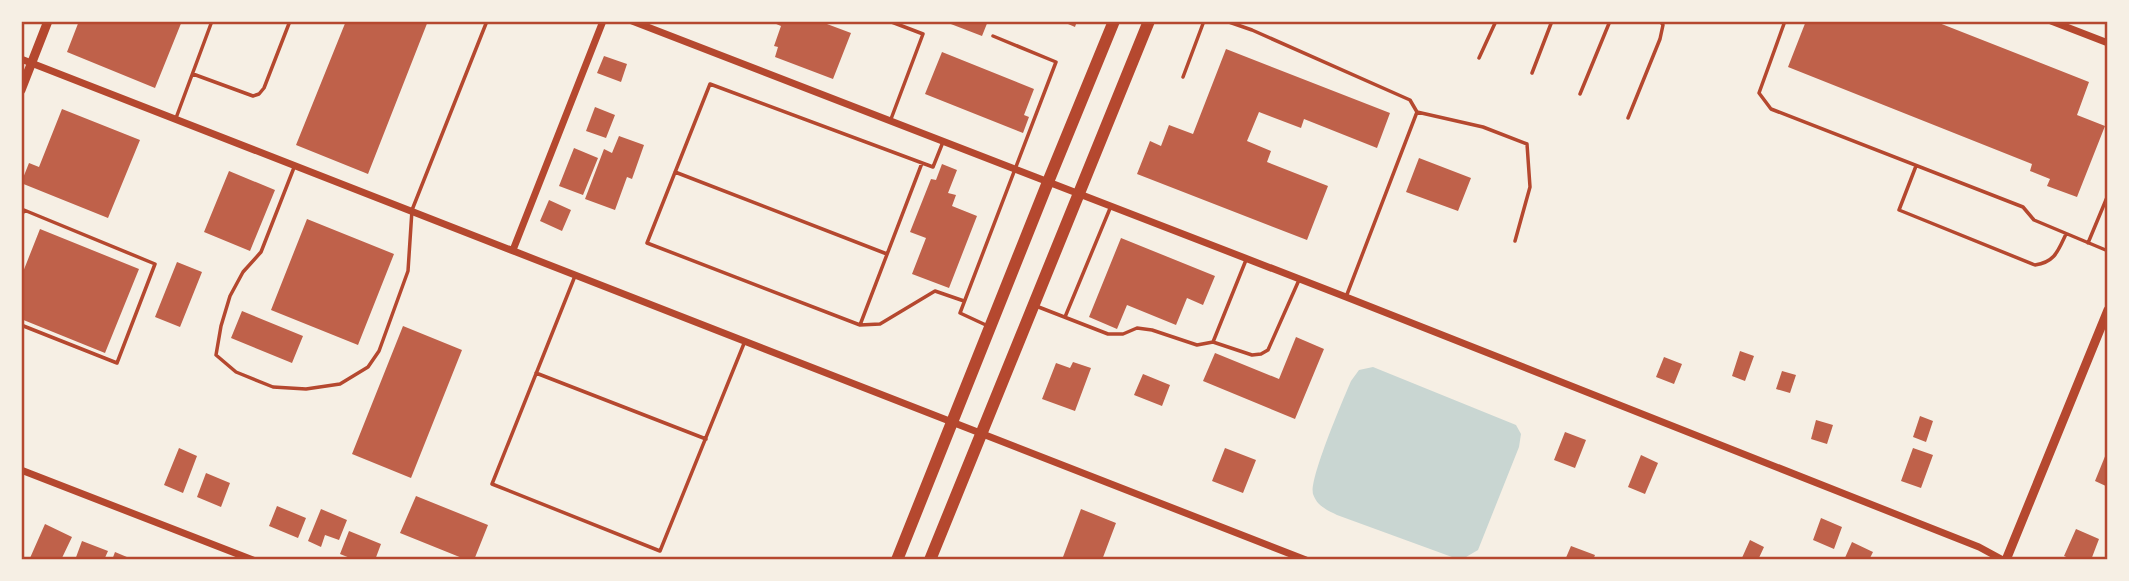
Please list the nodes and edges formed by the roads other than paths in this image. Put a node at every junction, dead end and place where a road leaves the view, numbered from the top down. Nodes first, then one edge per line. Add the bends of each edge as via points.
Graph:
1 (48, 21) edge
2 (212, 21) edge
3 (290, 21) edge
4 (486, 21) edge
5 (603, 21) edge
6 (632, 21) edge
7 (889, 21) edge
8 (1115, 21) edge
9 (1149, 21) edge
10 (1204, 21) edge
11 (1226, 21) edge
12 (1496, 21) edge
13 (1552, 21) edge
14 (1610, 21) edge
15 (1660, 21) edge
16 (1785, 21) edge
17 (2051, 21) edge
18 (993, 36) dead end
19 (2108, 43) edge
20 (1479, 58) dead end
21 (21, 59) edge
22 (32, 63) junction
23 (1532, 73) dead end
24 (193, 74) junction
25 (1183, 77) dead end
26 (21, 90) edge
27 (1580, 94) dead end
28 (1418, 112) junction
29 (176, 118) junction
30 (1628, 118) dead end
31 (890, 121) junction
32 (944, 142) junction
33 (922, 163) junction
34 (295, 164) junction
35 (1916, 166) junction
36 (1015, 169) junction
37 (675, 172) junction
38 (1048, 182) junction
39 (1079, 194) junction
40 (2108, 195) edge
41 (1111, 206) junction
42 (412, 210) junction
43 (21, 217) edge
44 (2066, 234) junction
45 (1516, 242) dead end
46 (2088, 243) junction
47 (513, 250) junction
48 (2108, 251) edge
49 (887, 254) junction
50 (1247, 259) junction
51 (576, 274) junction
52 (1299, 279) junction
53 (1346, 297) junction
54 (964, 301) junction
55 (1034, 305) junction
56 (2108, 310) edge
57 (1065, 317) junction
58 (21, 325) edge
59 (860, 326) junction
60 (990, 327) junction
61 (745, 340) junction
62 (1213, 342) junction
63 (536, 373) junction
64 (953, 421) junction
65 (983, 433) junction
66 (706, 439) junction
67 (21, 470) edge
68 (253, 560) edge
69 (897, 560) edge
70 (930, 560) edge
71 (1306, 560) edge
72 (2004, 560) edge

1 - 22 street
2 - 24 lane
3 - 24 lane via 259,94 253,96
4 - 42 lane
5 - 47 street
6 - 31 street
7 - 31 lane via 923,34
8 - 38 main road
9 - 39 main road
10 - 25 lane
11 - 28 lane via 1410,100
12 - 20 lane
13 - 23 lane
14 - 27 lane
15 - 30 lane via 1660,40
16 - 35 lane via 1759,93 1771,109
17 - 19 street
18 - 36 lane via 1056,62
21 - 22 street
22 - 26 street
22 - 29 street
24 - 29 lane
28 - 45 lane via 1483,127 1527,144 1530,187
28 - 53 lane
29 - 34 street
31 - 32 street
32 - 33 lane via 933,167
32 - 36 street
33 - 37 lane via 710,84
33 - 49 lane
34 - 42 street
34 - 42 lane via 261,252 230,296 216,355 236,372 272,387 340,384 369,368 408,271
35 - 44 lane via 2023,207 2034,220
35 - 44 lane via 1899,210 2035,265 2054,259
36 - 38 street
36 - 54 lane
37 - 49 lane
37 - 59 lane via 647,243
38 - 39 street
38 - 60 main road
39 - 41 street
39 - 55 main road
40 - 46 lane
41 - 50 street
41 - 57 lane
42 - 47 street
43 - 58 lane via 24,210 155,264 117,363
44 - 46 lane
46 - 48 lane
47 - 51 street
49 - 59 lane
50 - 52 street
50 - 62 lane
51 - 61 street
51 - 63 lane
52 - 53 street
52 - 62 lane via 1268,350 1252,355
53 - 72 street
54 - 59 lane via 935,291 880,324
54 - 60 lane via 960,313
55 - 57 lane
55 - 65 main road
56 - 72 street
57 - 62 lane via 1108,334 1137,328 1197,345
60 - 64 main road
61 - 64 street
61 - 66 lane
63 - 66 lane
63 - 66 lane via 492,484 660,551
64 - 65 street
64 - 69 main road
65 - 70 main road
65 - 71 street
67 - 68 street

